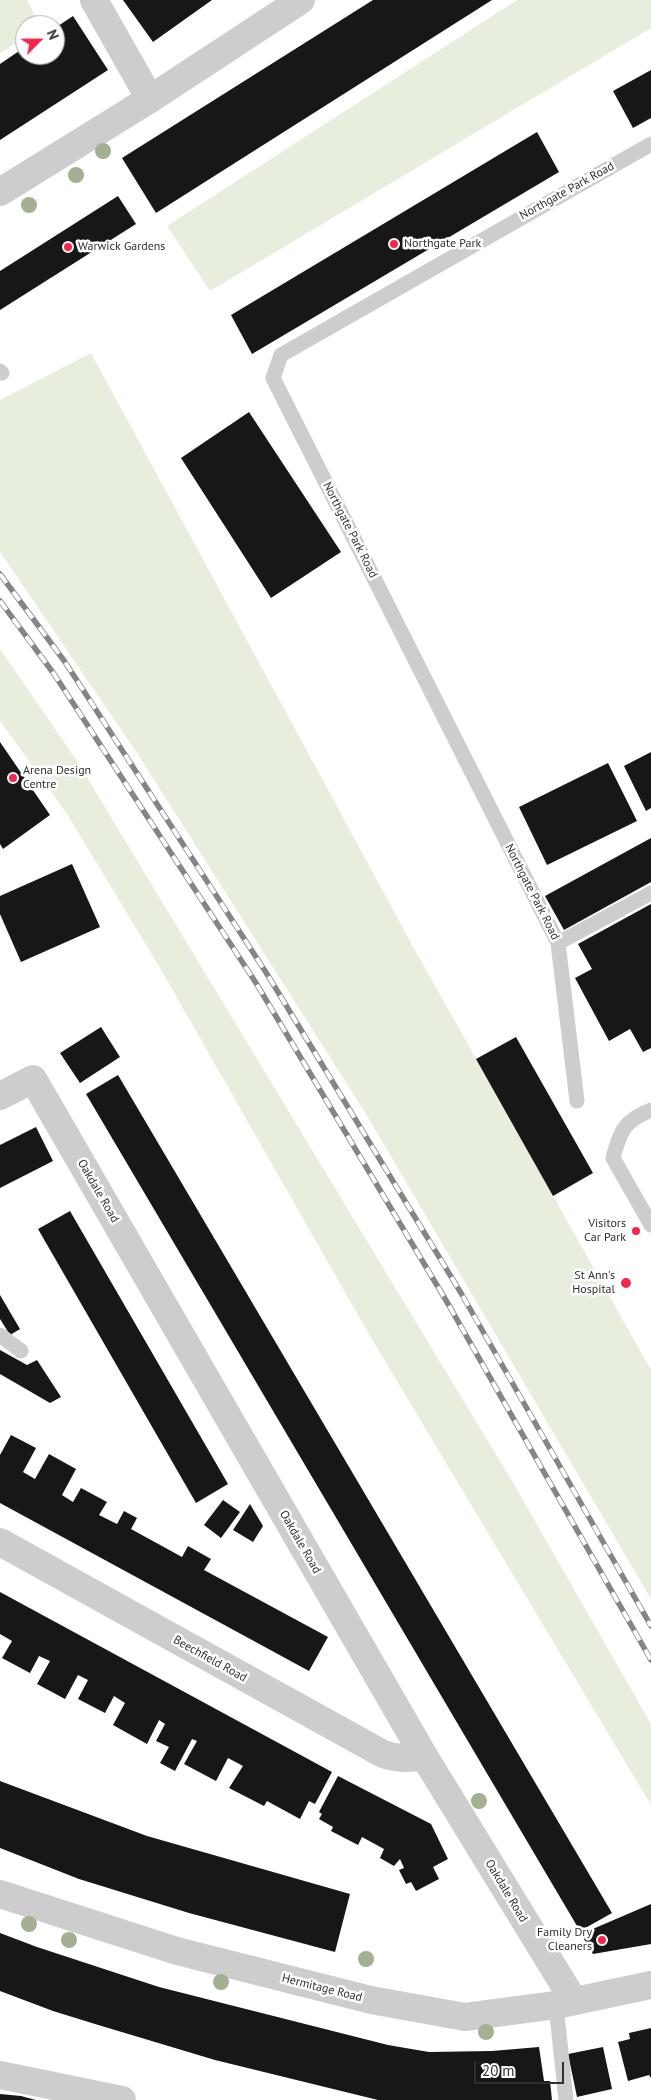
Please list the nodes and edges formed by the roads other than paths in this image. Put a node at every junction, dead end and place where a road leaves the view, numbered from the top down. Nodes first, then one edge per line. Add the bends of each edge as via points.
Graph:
1 (94, 0) edge
2 (302, 0) edge
3 (150, 99) junction
4 (651, 144) edge
5 (0, 192) edge
6 (651, 893) edge
7 (558, 943) junction
8 (0, 1096) edge
9 (577, 1101) dead end
10 (651, 1110) edge
11 (651, 1225) edge
12 (0, 1335) edge
13 (21, 1351) dead end
14 (0, 1542) edge
15 (424, 1756) junction
16 (0, 1894) edge
17 (651, 1985) edge
18 (565, 2003) junction
19 (0, 2075) edge
20 (122, 2100) edge
21 (566, 2100) edge

1 - 3 street
2 - 3 street
3 - 5 street
4 - 7 lane, Northgate Park Road via 281,354 273,378
6 - 7 lane
7 - 9 lane, Northgate Park Road
8 - 15 street, Oakdale Road via 33,1079
10 - 11 lane via 630,1120 620,1134 613,1158
12 - 13 lane
14 - 15 street, Beechfield Road via 383,1754 398,1759
15 - 18 street, Oakdale Road
16 - 18 street, Hermitage Road via 177,1951 371,2000 465,2017
17 - 18 street, Hermitage Road
18 - 21 lane
19 - 20 street

